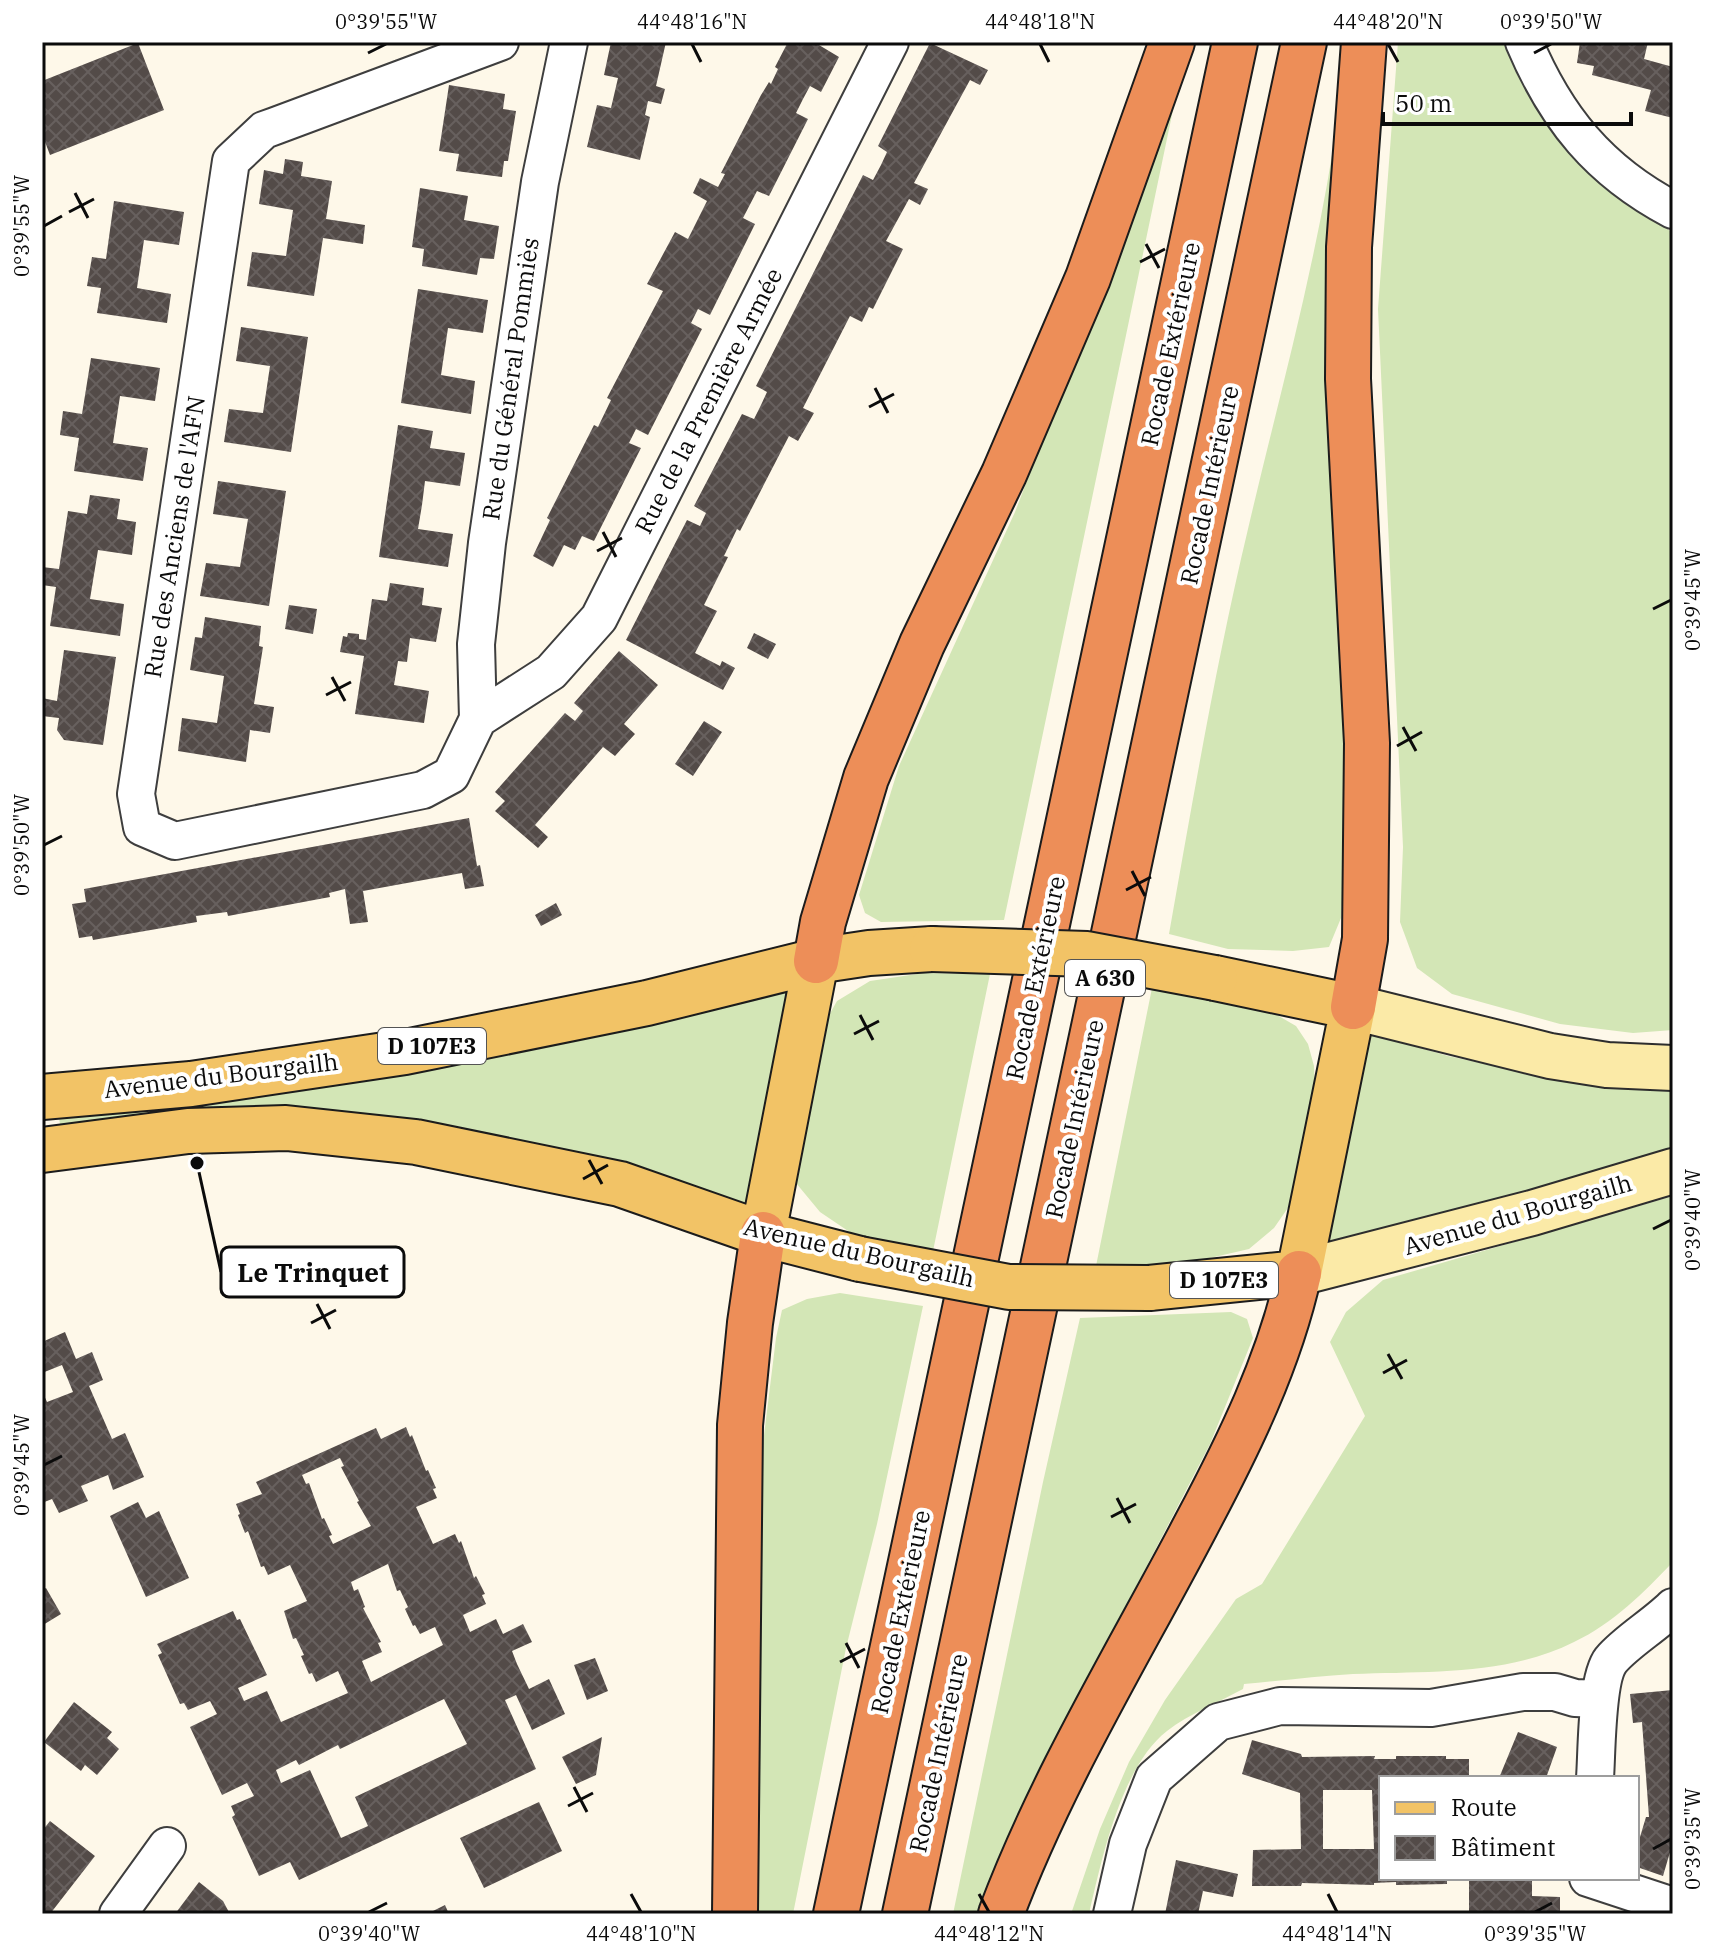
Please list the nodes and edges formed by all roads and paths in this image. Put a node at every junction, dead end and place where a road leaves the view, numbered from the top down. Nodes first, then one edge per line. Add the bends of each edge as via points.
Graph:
1 (500, 42) edge
2 (569, 42) edge
3 (890, 42) edge
4 (1172, 42) edge
5 (1235, 42) edge
6 (1304, 42) edge
7 (1364, 42) edge
8 (1524, 42) edge
9 (1673, 210) edge
10 (478, 719) junction
11 (816, 961) junction
12 (1353, 1007) junction
13 (1673, 1068) edge
14 (42, 1097) edge
15 (42, 1150) edge
16 (1673, 1171) edge
17 (763, 1234) junction
18 (1299, 1273) junction
19 (1673, 1607) edge
20 (1600, 1699) junction
21 (1595, 1776) edge
22 (167, 1846) dead end
23 (1594, 1880) edge
24 (1673, 1906) edge
25 (118, 1914) edge
26 (735, 1914) edge
27 (836, 1914) edge
28 (905, 1914) edge
29 (1001, 1914) edge
30 (1112, 1914) edge

1 - 10 street, Rue des Anciens de l'AFN via 264,130 231,161 136,794 142,827 175,841 423,790 451,775
2 - 10 street, Rue du Général Pommiès via 540,182 487,543 476,644
3 - 10 street, Rue de la Première Armée via 599,618 551,672
4 - 11 highway via 1088,278 866,778
5 - 27 highway, Rocade Extérieure / A 630
6 - 28 highway, Rocade Intérieure / A 630
7 - 12 highway via 1349,262 1348,379 1367,743 1365,939
8 - 9 street via 1548,93 1578,137 1605,164
11 - 12 main road, Avenue du Bourgailh / D 107E3, bridge via 932,949 1087,954
11 - 14 main road, Avenue du Bourgailh / D 107E3 via 647,1003 405,1052 191,1084
11 - 17 main road
12 - 13 main road, Avenue du Bourgailh / D 107E3 via 1550,1056
12 - 18 main road
15 - 17 main road, Avenue du Bourgailh / D 107E3 via 188,1131 286,1128 416,1142 620,1184
16 - 18 main road, Avenue du Bourgailh / D 107E3
17 - 18 main road, Avenue du Bourgailh / D 107E3, bridge via 860,1259 1009,1287 1149,1288
17 - 26 highway via 740,1425
18 - 29 highway via 1288,1323 1228,1464 1077,1747
19 - 20 street via 1611,1661
20 - 21 street
20 - 30 street via 1523,1692 1431,1708 1280,1706 1218,1722 1154,1778 1128,1844
22 - 25 street
23 - 24 street

